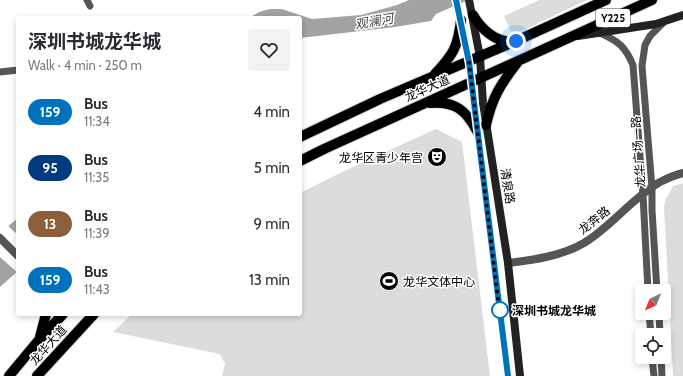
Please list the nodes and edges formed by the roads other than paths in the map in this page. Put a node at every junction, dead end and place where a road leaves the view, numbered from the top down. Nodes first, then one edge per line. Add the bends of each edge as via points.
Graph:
1 (456, 0) edge
2 (469, 0) edge
3 (606, 0) edge
4 (652, 0) edge
5 (473, 15) junction
6 (683, 15) edge
7 (461, 20) junction
8 (666, 21) junction
9 (600, 33) junction
10 (573, 36) junction
11 (516, 41) junction
12 (480, 57) junction
13 (519, 61) junction
14 (469, 62) junction
15 (16, 70) edge
16 (0, 72) edge
17 (431, 78) junction
18 (482, 78) junction
19 (471, 83) junction
20 (424, 104) junction
21 (482, 128) junction
22 (302, 136) edge
23 (302, 160) edge
24 (683, 173) edge
25 (652, 188) junction
26 (643, 194) junction
27 (0, 238) edge
28 (16, 254) edge
29 (508, 263) junction
30 (648, 284) edge
31 (657, 284) edge
32 (45, 316) edge
33 (61, 316) edge
34 (92, 316) edge
35 (39, 340) junction
36 (653, 364) edge
37 (661, 364) edge
38 (10, 376) edge
39 (37, 376) edge
40 (508, 376) edge
41 (520, 376) edge
42 (654, 376) edge
43 (662, 376) edge

1 - 7 main road, 清泉路
2 - 5 main road, 清泉路
3 - 11 main road, 龙华大道 / Y225
4 - 10 main road, 龙华大道 / Y225
5 - 11 main road via 492,36 503,41
5 - 12 main road, 清泉路
6 - 8 main road
7 - 14 main road, 清泉路
7 - 17 main road via 459,38 454,51
8 - 9 main road
8 - 25 street, 龙华广场一路 via 650,36 643,54
9 - 10 main road
9 - 26 street, 龙华广场一路 via 621,45 633,65
10 - 13 main road, 龙华大道 / Y225
11 - 12 main road, 龙华大道 / Y225
12 - 14 main road, 龙华大道 / Y225
12 - 18 main road, 清泉路
13 - 18 main road, 龙华大道 / Y225
13 - 21 main road via 499,87
14 - 17 main road, 龙华大道
14 - 19 main road, 清泉路
15 - 16 street
17 - 22 main road, 龙华大道
18 - 19 main road, 龙华大道 / Y225
18 - 21 main road, 清泉路
19 - 20 main road, 龙华大道
19 - 21 main road, 清泉路
20 - 21 main road via 436,103 458,107
20 - 23 main road, 龙华大道
21 - 29 main road, 清泉路
21 - 40 main road, 清泉路
24 - 25 street, 龙奔路
25 - 26 street, 龙奔路
25 - 31 street, 龙华广场一路
26 - 29 street, 龙奔路 via 583,243 555,255
26 - 30 street, 龙华广场一路
27 - 28 street
29 - 41 main road, 清泉路
32 - 35 main road
33 - 35 main road, 龙华大道
34 - 39 main road, 龙华大道
35 - 38 main road, 龙华大道
36 - 42 street
37 - 43 street

